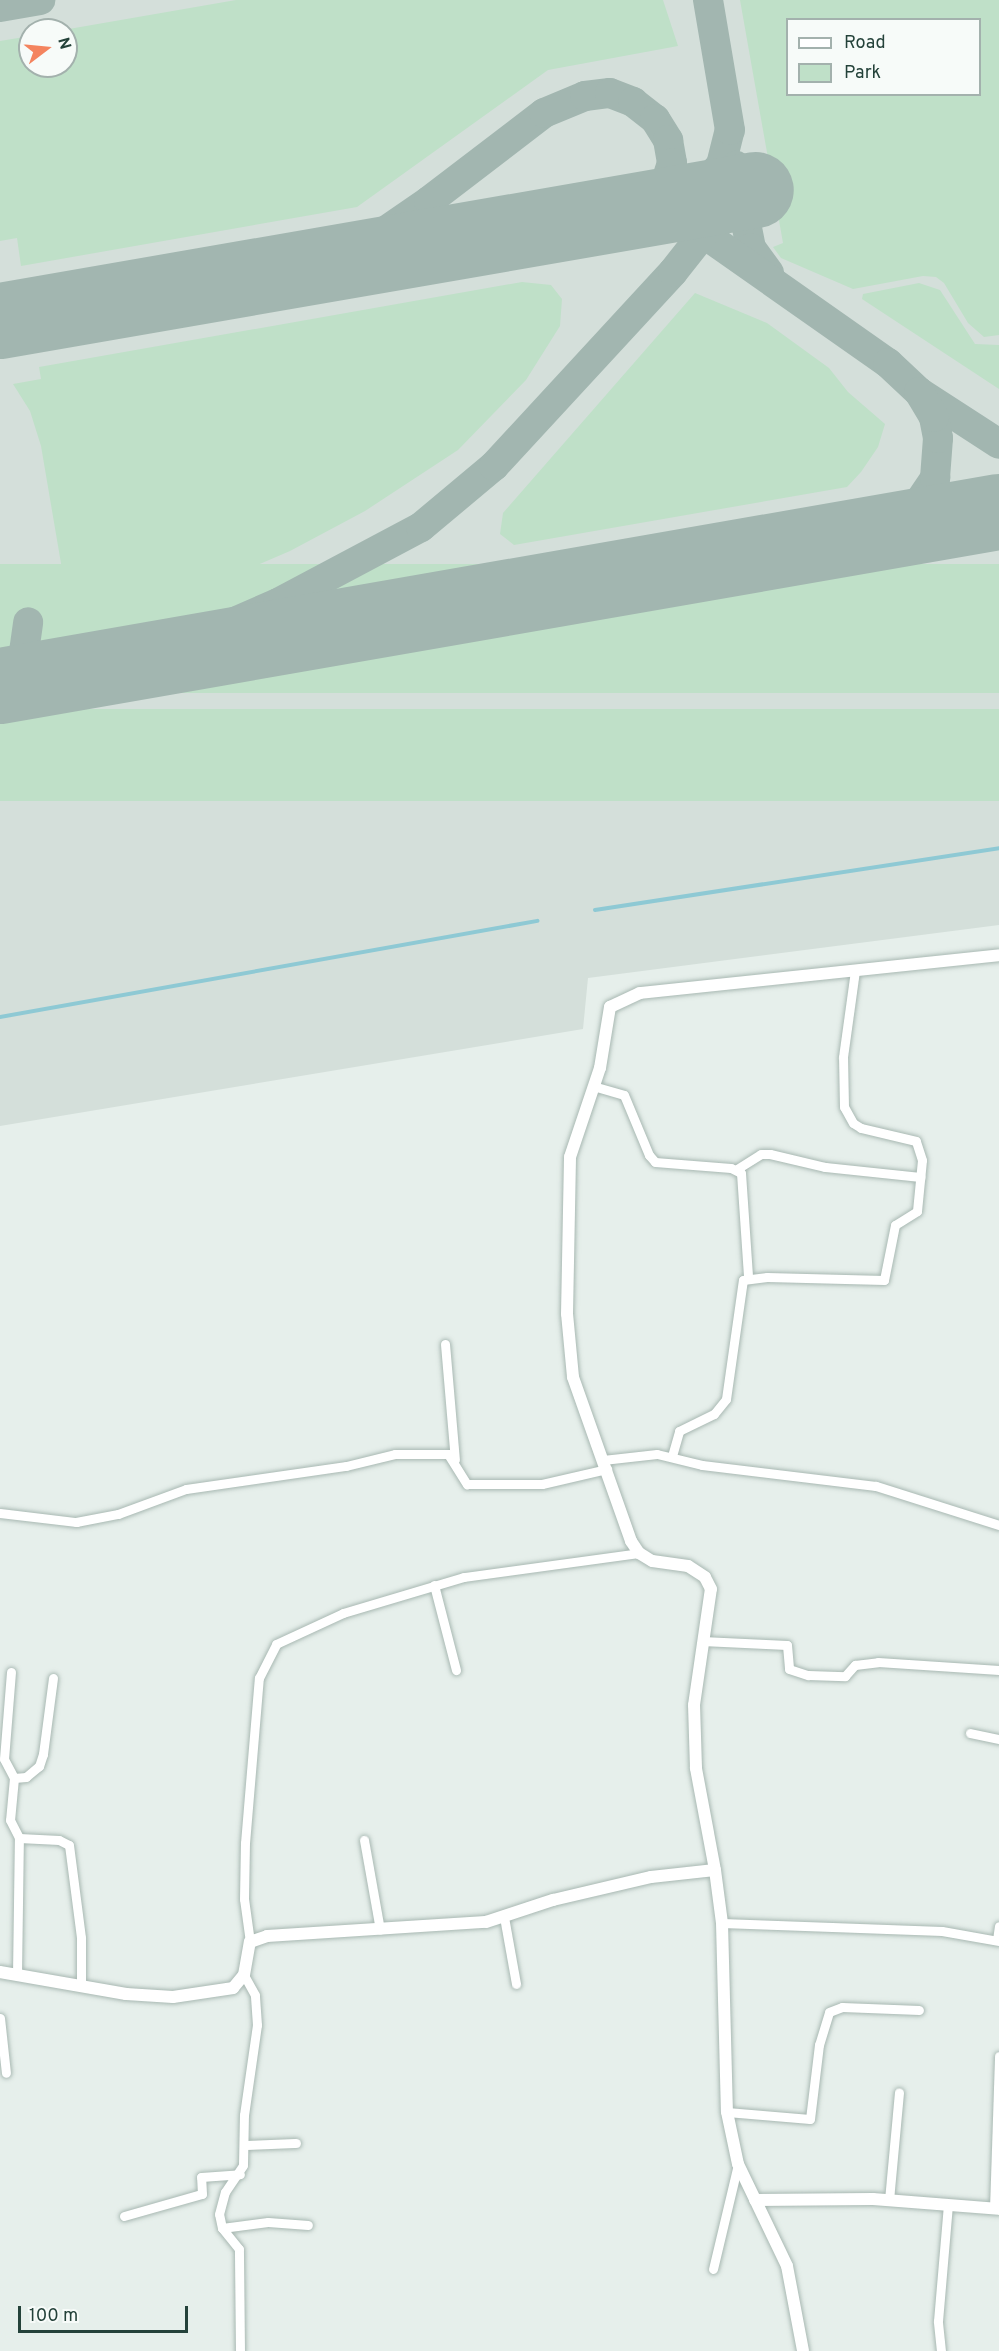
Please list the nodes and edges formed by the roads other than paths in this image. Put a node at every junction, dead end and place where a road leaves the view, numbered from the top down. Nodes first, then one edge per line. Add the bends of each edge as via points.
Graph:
1 (999, 955) edge
2 (855, 971) junction
3 (593, 1086) junction
4 (737, 1169) junction
5 (920, 1177) junction
6 (748, 1278) junction
7 (445, 1344) dead end
8 (672, 1456) junction
9 (455, 1460) junction
10 (605, 1465) junction
11 (0, 1513) edge
12 (999, 1525) edge
13 (639, 1553) junction
14 (435, 1585) junction
15 (702, 1641) junction
16 (456, 1670) dead end
17 (999, 1670) edge
18 (11, 1672) dead end
19 (53, 1678) dead end
20 (970, 1733) dead end
21 (999, 1739) edge
22 (14, 1778) junction
23 (0, 1819) edge
24 (10, 1820) junction
25 (19, 1838) junction
26 (363, 1840) dead end
27 (715, 1870) junction
28 (504, 1917) junction
29 (722, 1923) junction
30 (999, 1926) edge
31 (380, 1930) junction
32 (998, 1940) edge
33 (250, 1942) junction
34 (0, 1972) edge
35 (17, 1975) junction
36 (244, 1976) junction
37 (516, 1984) dead end
38 (81, 1986) junction
39 (919, 2010) dead end
40 (0, 2018) edge
41 (999, 2056) edge
42 (999, 2062) edge
43 (6, 2073) dead end
44 (899, 2092) dead end
45 (728, 2112) junction
46 (296, 2143) dead end
47 (245, 2145) junction
48 (738, 2164) junction
49 (240, 2174) junction
50 (755, 2200) junction
51 (889, 2200) junction
52 (948, 2205) junction
53 (996, 2209) edge
54 (124, 2216) dead end
55 (308, 2225) dead end
56 (222, 2228) junction
57 (713, 2269) dead end
58 (240, 2351) edge
59 (803, 2351) edge
60 (941, 2351) edge

1 - 2 street
2 - 3 street via 640,993 610,1007
2 - 5 street via 843,1057 844,1107 861,1128 916,1141 922,1160
3 - 4 street via 624,1095 655,1162
3 - 10 street via 570,1157 567,1314 573,1377
4 - 5 street via 761,1154 770,1154 825,1167
4 - 6 street via 743,1180
5 - 6 street via 917,1211 895,1225 891,1233 884,1280
6 - 8 street via 741,1284 726,1399 714,1414 679,1431
7 - 9 street
8 - 10 street via 642,1454
8 - 12 street via 702,1465 876,1486
9 - 10 street via 458,1474 467,1484 542,1484
9 - 11 street via 439,1452 394,1454 346,1466 186,1489 118,1514 76,1522
10 - 13 street via 631,1541
13 - 14 street via 464,1577
13 - 15 street via 652,1561 688,1566 705,1577 711,1589
14 - 16 street
14 - 33 street via 295,1633 276,1644 266,1658 259,1678 245,1843 244,1899
15 - 17 street via 787,1645 789,1669 808,1675 845,1676 855,1665 878,1662
15 - 27 street via 694,1705 696,1768
18 - 22 street via 4,1759
19 - 22 street via 48,1734 39,1766 26,1777
20 - 21 street
22 - 24 street
23 - 24 street
24 - 25 street
25 - 35 street
25 - 38 street via 59,1840 69,1845 78,1907
26 - 31 street
27 - 28 street via 651,1877 553,1900
27 - 29 street
28 - 31 street
28 - 37 street
29 - 32 street via 942,1931
29 - 45 street
30 - 32 street
31 - 33 street via 267,1936
33 - 36 street
34 - 35 street
35 - 38 street
36 - 38 street via 232,1988 173,1997
36 - 47 street via 255,1995 257,2025 244,2115
39 - 45 street via 842,2007 829,2012 819,2045 810,2119
40 - 43 street
41 - 42 street
42 - 53 street
44 - 51 street
45 - 48 street
46 - 47 street
47 - 49 street
48 - 50 street
48 - 57 street
49 - 54 street via 201,2177 202,2194
49 - 56 street via 220,2205
50 - 51 street
50 - 59 street via 787,2266
51 - 52 street
52 - 53 street
52 - 60 street via 938,2321
55 - 56 street via 268,2222
56 - 58 street via 239,2249

